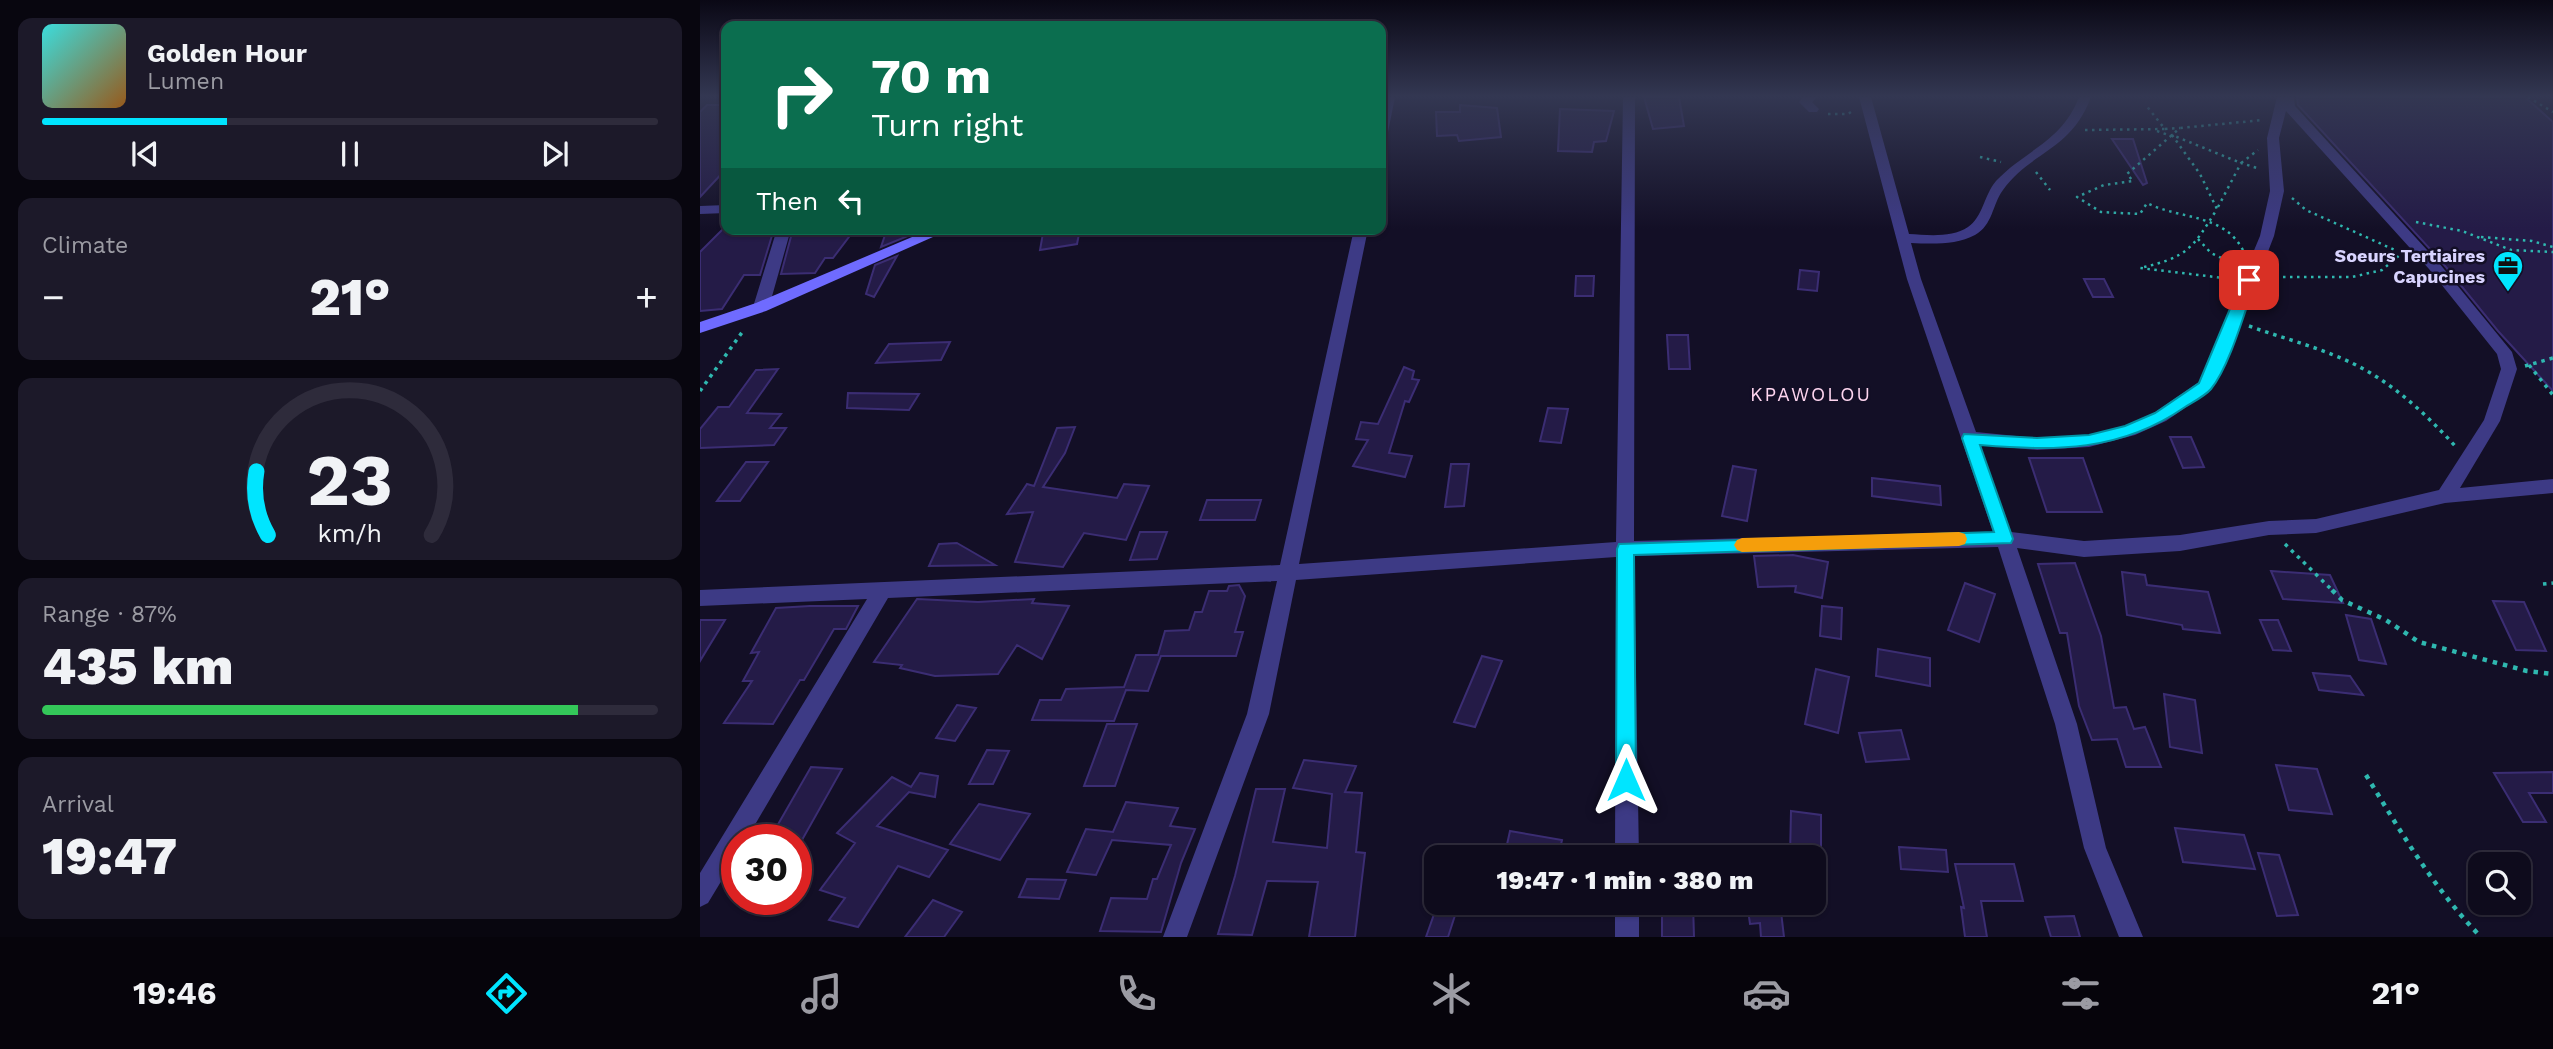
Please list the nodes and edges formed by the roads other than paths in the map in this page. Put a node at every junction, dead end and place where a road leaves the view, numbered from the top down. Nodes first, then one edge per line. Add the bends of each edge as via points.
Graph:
1 (1629, 141) edge
2 (1877, 141) edge
3 (2056, 141) edge
4 (2273, 141) edge
5 (2320, 141) edge
6 (721, 209) edge
7 (700, 210) edge
8 (782, 235) edge
9 (930, 235) edge
10 (1360, 235) edge
11 (1903, 238) junction
12 (761, 307) junction
13 (700, 328) edge
14 (1970, 438) junction
15 (2553, 486) edge
16 (2445, 496) junction
17 (2005, 539) junction
18 (1625, 549) junction
19 (1287, 573) junction
20 (883, 590) junction
21 (700, 598) edge
22 (1627, 845) edge
23 (700, 895) edge
24 (1627, 915) edge
25 (1175, 937) edge
26 (1627, 937) edge
27 (2131, 937) edge

1 - 18 street
2 - 11 street
3 - 11 street via 1996,188 1986,217 1971,232 1940,239
4 - 14 street via 2277,183 2267,236 2205,386 2150,422 2089,441 2037,444
5 - 16 street via 2504,352 2509,369 2492,421
6 - 7 street
8 - 12 street
9 - 12 street
10 - 19 street
11 - 14 street
12 - 13 street
14 - 17 street
15 - 16 street
16 - 17 street via 2316,526 2269,528 2180,543 2084,549
17 - 18 street
17 - 27 street via 2066,724 2095,848
18 - 19 street
18 - 22 street
19 - 20 street
19 - 25 street via 1258,714
20 - 21 street
20 - 23 street
24 - 26 street

